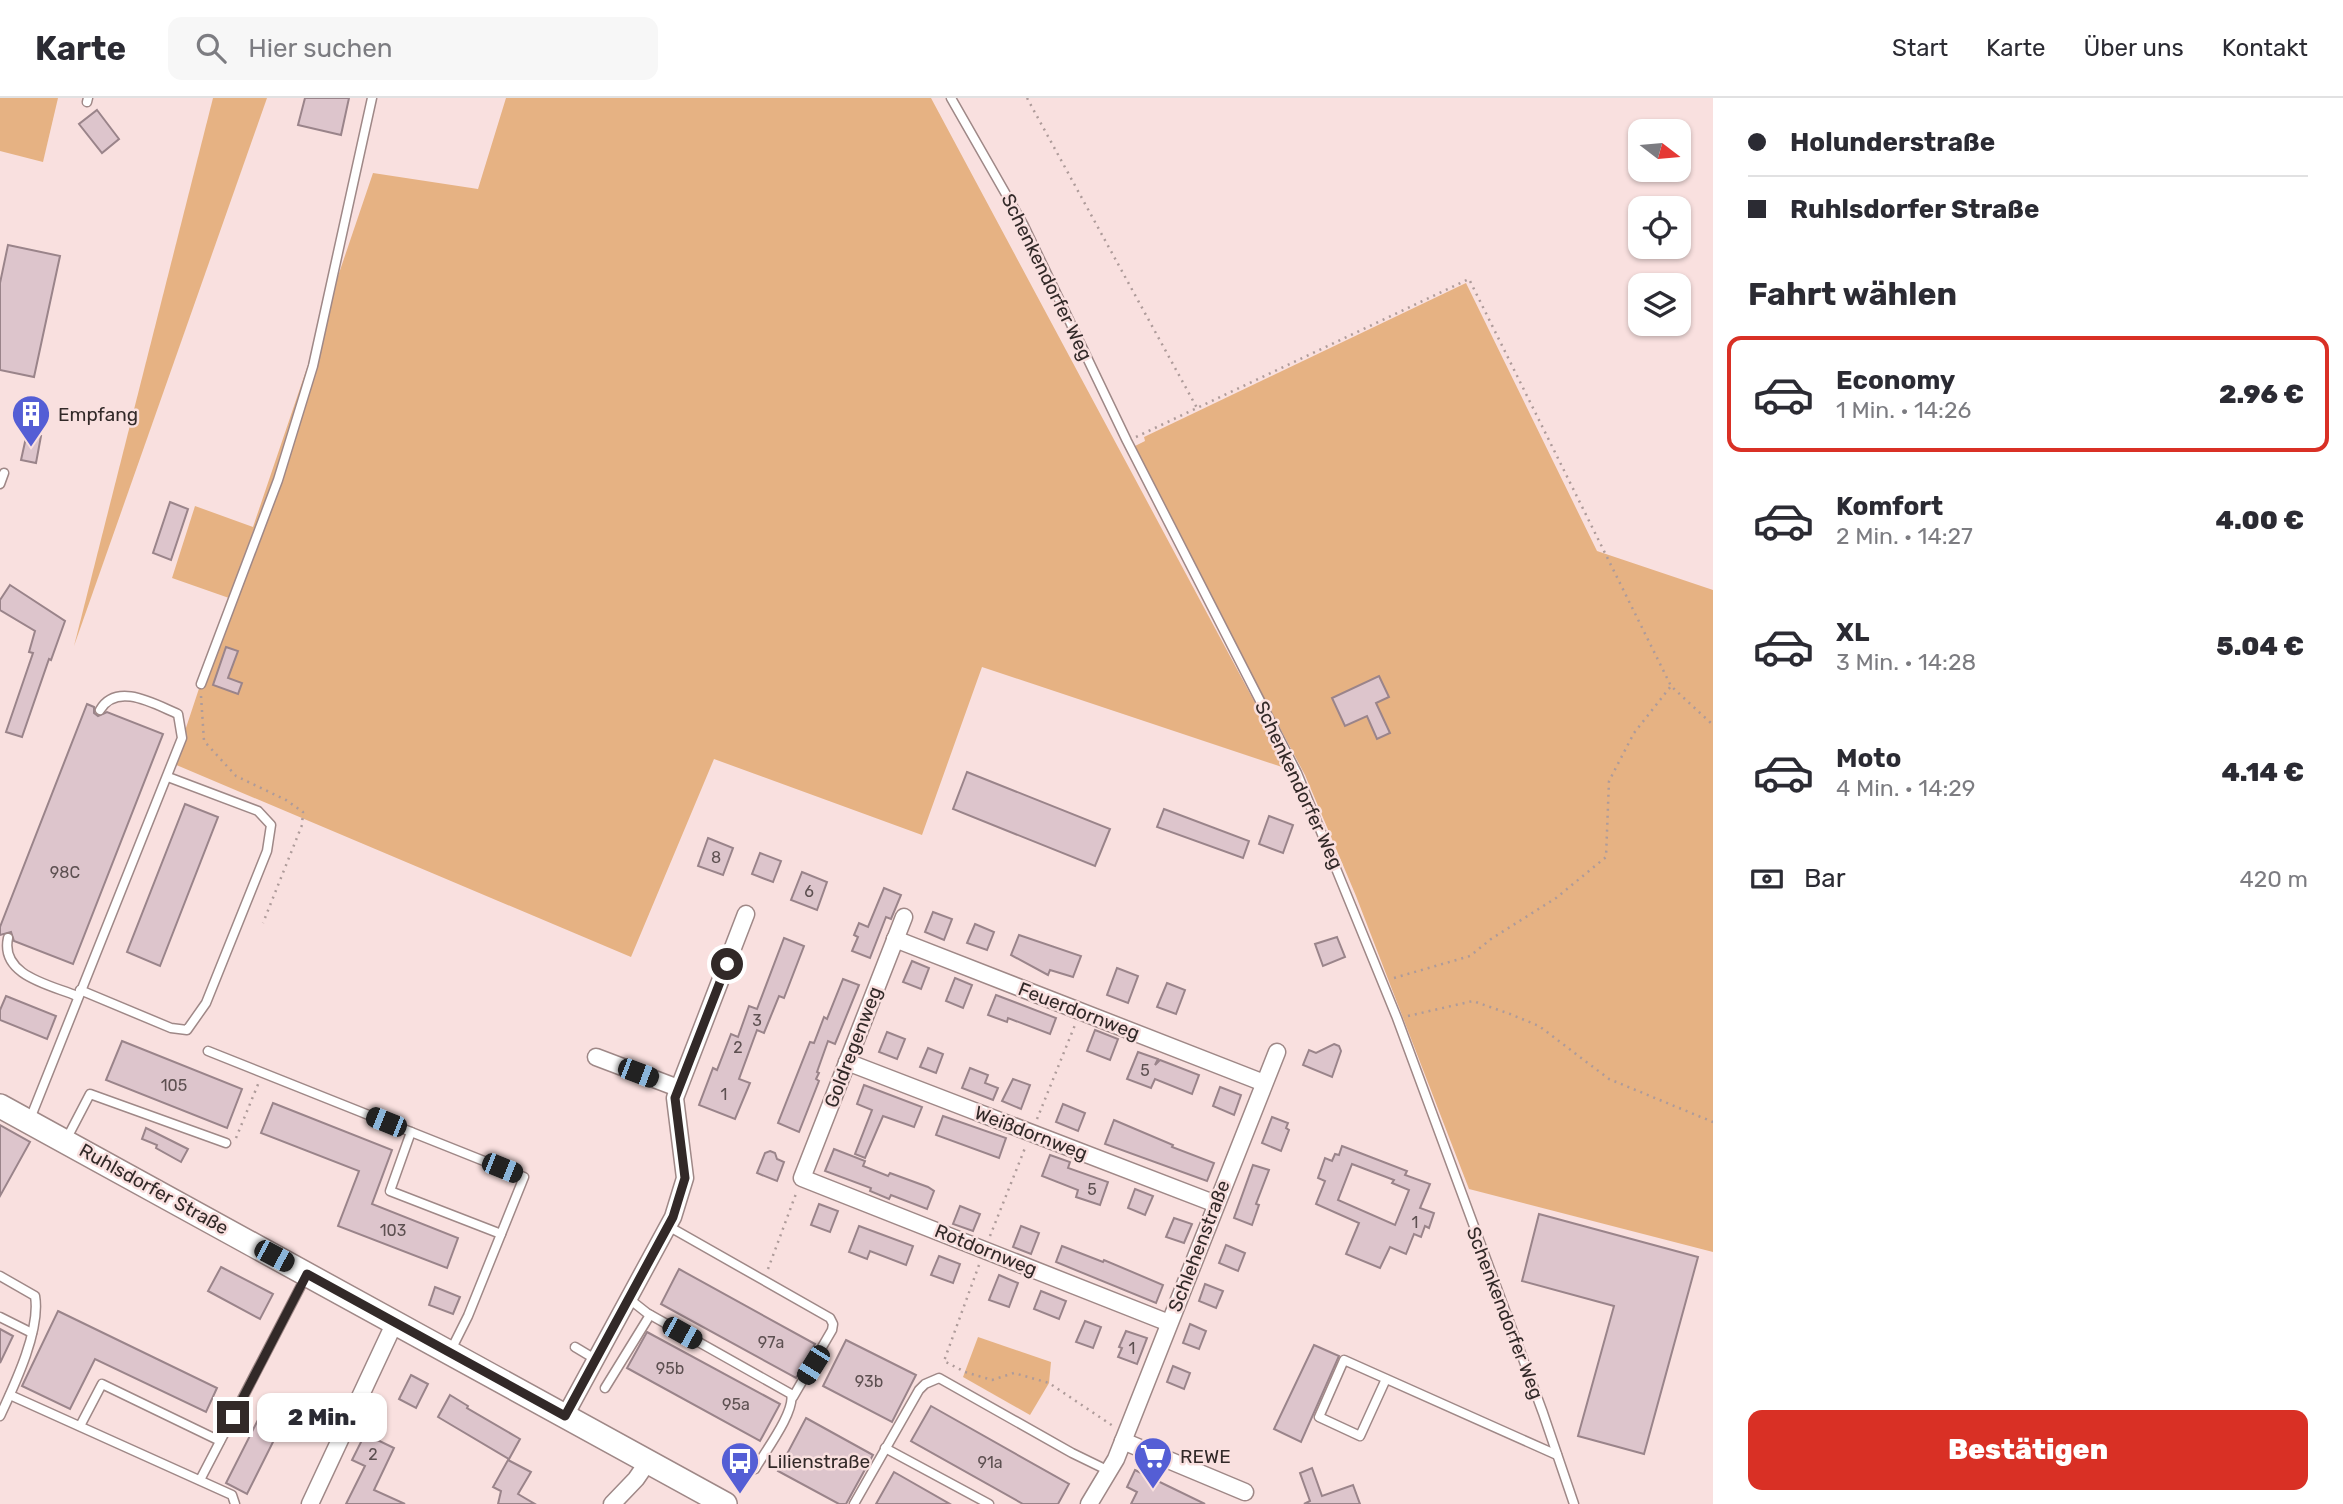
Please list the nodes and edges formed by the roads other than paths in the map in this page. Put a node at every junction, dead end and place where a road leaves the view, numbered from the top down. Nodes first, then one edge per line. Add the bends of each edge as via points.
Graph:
1 (372, 98) edge
2 (951, 98) edge
3 (4, 473) dead end
4 (0, 484) edge
5 (201, 684) road end
6 (100, 710) dead end
7 (168, 777) junction
8 (746, 914) dead end
9 (904, 916) dead end
10 (8, 938) dead end
11 (895, 939) junction
12 (78, 993) junction
13 (208, 1051) dead end
14 (1277, 1052) dead end
15 (596, 1057) dead end
16 (847, 1062) junction
17 (1264, 1083) junction
18 (678, 1088) junction
19 (0, 1106) edge
20 (29, 1121) junction
21 (411, 1132) junction
22 (66, 1141) junction
23 (226, 1143) road end
24 (802, 1178) joint
25 (1216, 1204) junction
26 (668, 1226) junction
27 (501, 1234) junction
28 (307, 1274) junction
29 (0, 1276) edge
30 (628, 1298) junction
31 (650, 1315) junction
32 (0, 1317) edge
33 (395, 1322) junction
34 (1169, 1323) junction
35 (32, 1333) junction
36 (575, 1347) dead end
37 (450, 1352) junction
38 (595, 1359) junction
39 (1386, 1379) junction
40 (605, 1388) dead end
41 (10, 1395) junction
42 (793, 1397) junction
43 (0, 1416) edge
44 (565, 1416) junction
45 (80, 1426) junction
46 (1125, 1438) junction
47 (220, 1441) junction
48 (886, 1448) junction
49 (1558, 1455) junction
50 (647, 1462) junction
51 (755, 1469) dead end
52 (1110, 1471) junction
53 (200, 1480) junction
54 (1245, 1492) dead end
55 (234, 1504) edge
56 (310, 1504) edge
57 (612, 1504) edge
58 (725, 1504) edge
59 (854, 1504) edge
60 (989, 1504) edge
61 (1089, 1504) edge
62 (1574, 1504) edge

1 - 5 lane via 313,366 278,480
2 - 49 lane, Schenkendorfer Weg via 1023,223 1127,441 1297,773 1398,1018
3 - 4 lane
6 - 7 lane via 111,699 132,696 178,714 182,738
7 - 12 lane
7 - 12 lane via 258,811 271,825 267,851 206,1003 187,1030
8 - 18 street
9 - 11 street, Goldregenweg
10 - 12 lane via 5,948 15,969
11 - 16 street, Goldregenweg
11 - 17 street, Feuerdornweg
12 - 20 lane
13 - 21 lane
14 - 17 street, Schlehenstraße
15 - 18 street
16 - 24 street, Goldregenweg
16 - 25 street, Weißdornweg
17 - 25 street, Schlehenstraße
18 - 26 street via 675,1098 685,1178
19 - 20 main road, Ruhlsdorfer Straße
20 - 22 main road, Ruhlsdorfer Straße
21 - 27 lane via 390,1191
21 - 27 lane via 524,1177
22 - 23 lane via 90,1094
22 - 28 main road, Ruhlsdorfer Straße
24 - 34 street, Rotdornweg
25 - 34 street, Schlehenstraße
26 - 30 street
26 - 42 lane via 830,1318 832,1330
27 - 37 lane
28 - 33 main road, Ruhlsdorfer Straße
28 - 47 lane
29 - 35 lane via 35,1296
30 - 31 lane
30 - 38 street
31 - 40 lane
31 - 42 lane
32 - 35 lane
33 - 37 main road, Ruhlsdorfer Straße
33 - 56 street
34 - 46 street, Schlehenstraße
35 - 41 lane
36 - 38 lane
37 - 44 main road, Ruhlsdorfer Straße
38 - 44 street
39 - 39 lane via 1360,1436 1319,1417 1345,1360
39 - 49 lane
41 - 43 lane
41 - 45 lane
42 - 51 lane
44 - 50 main road, Ruhlsdorfer Straße
45 - 47 lane via 102,1384
45 - 53 lane
46 - 52 street, Schlehenstraße
46 - 54 street
47 - 53 lane
48 - 52 lane via 919,1390 939,1378
48 - 59 lane
48 - 60 lane
49 - 62 lane, Schenkendorfer Weg
50 - 57 street
50 - 58 main road, Ruhlsdorfer Straße
52 - 61 street, Schlehenstraße
53 - 55 lane via 232,1495

